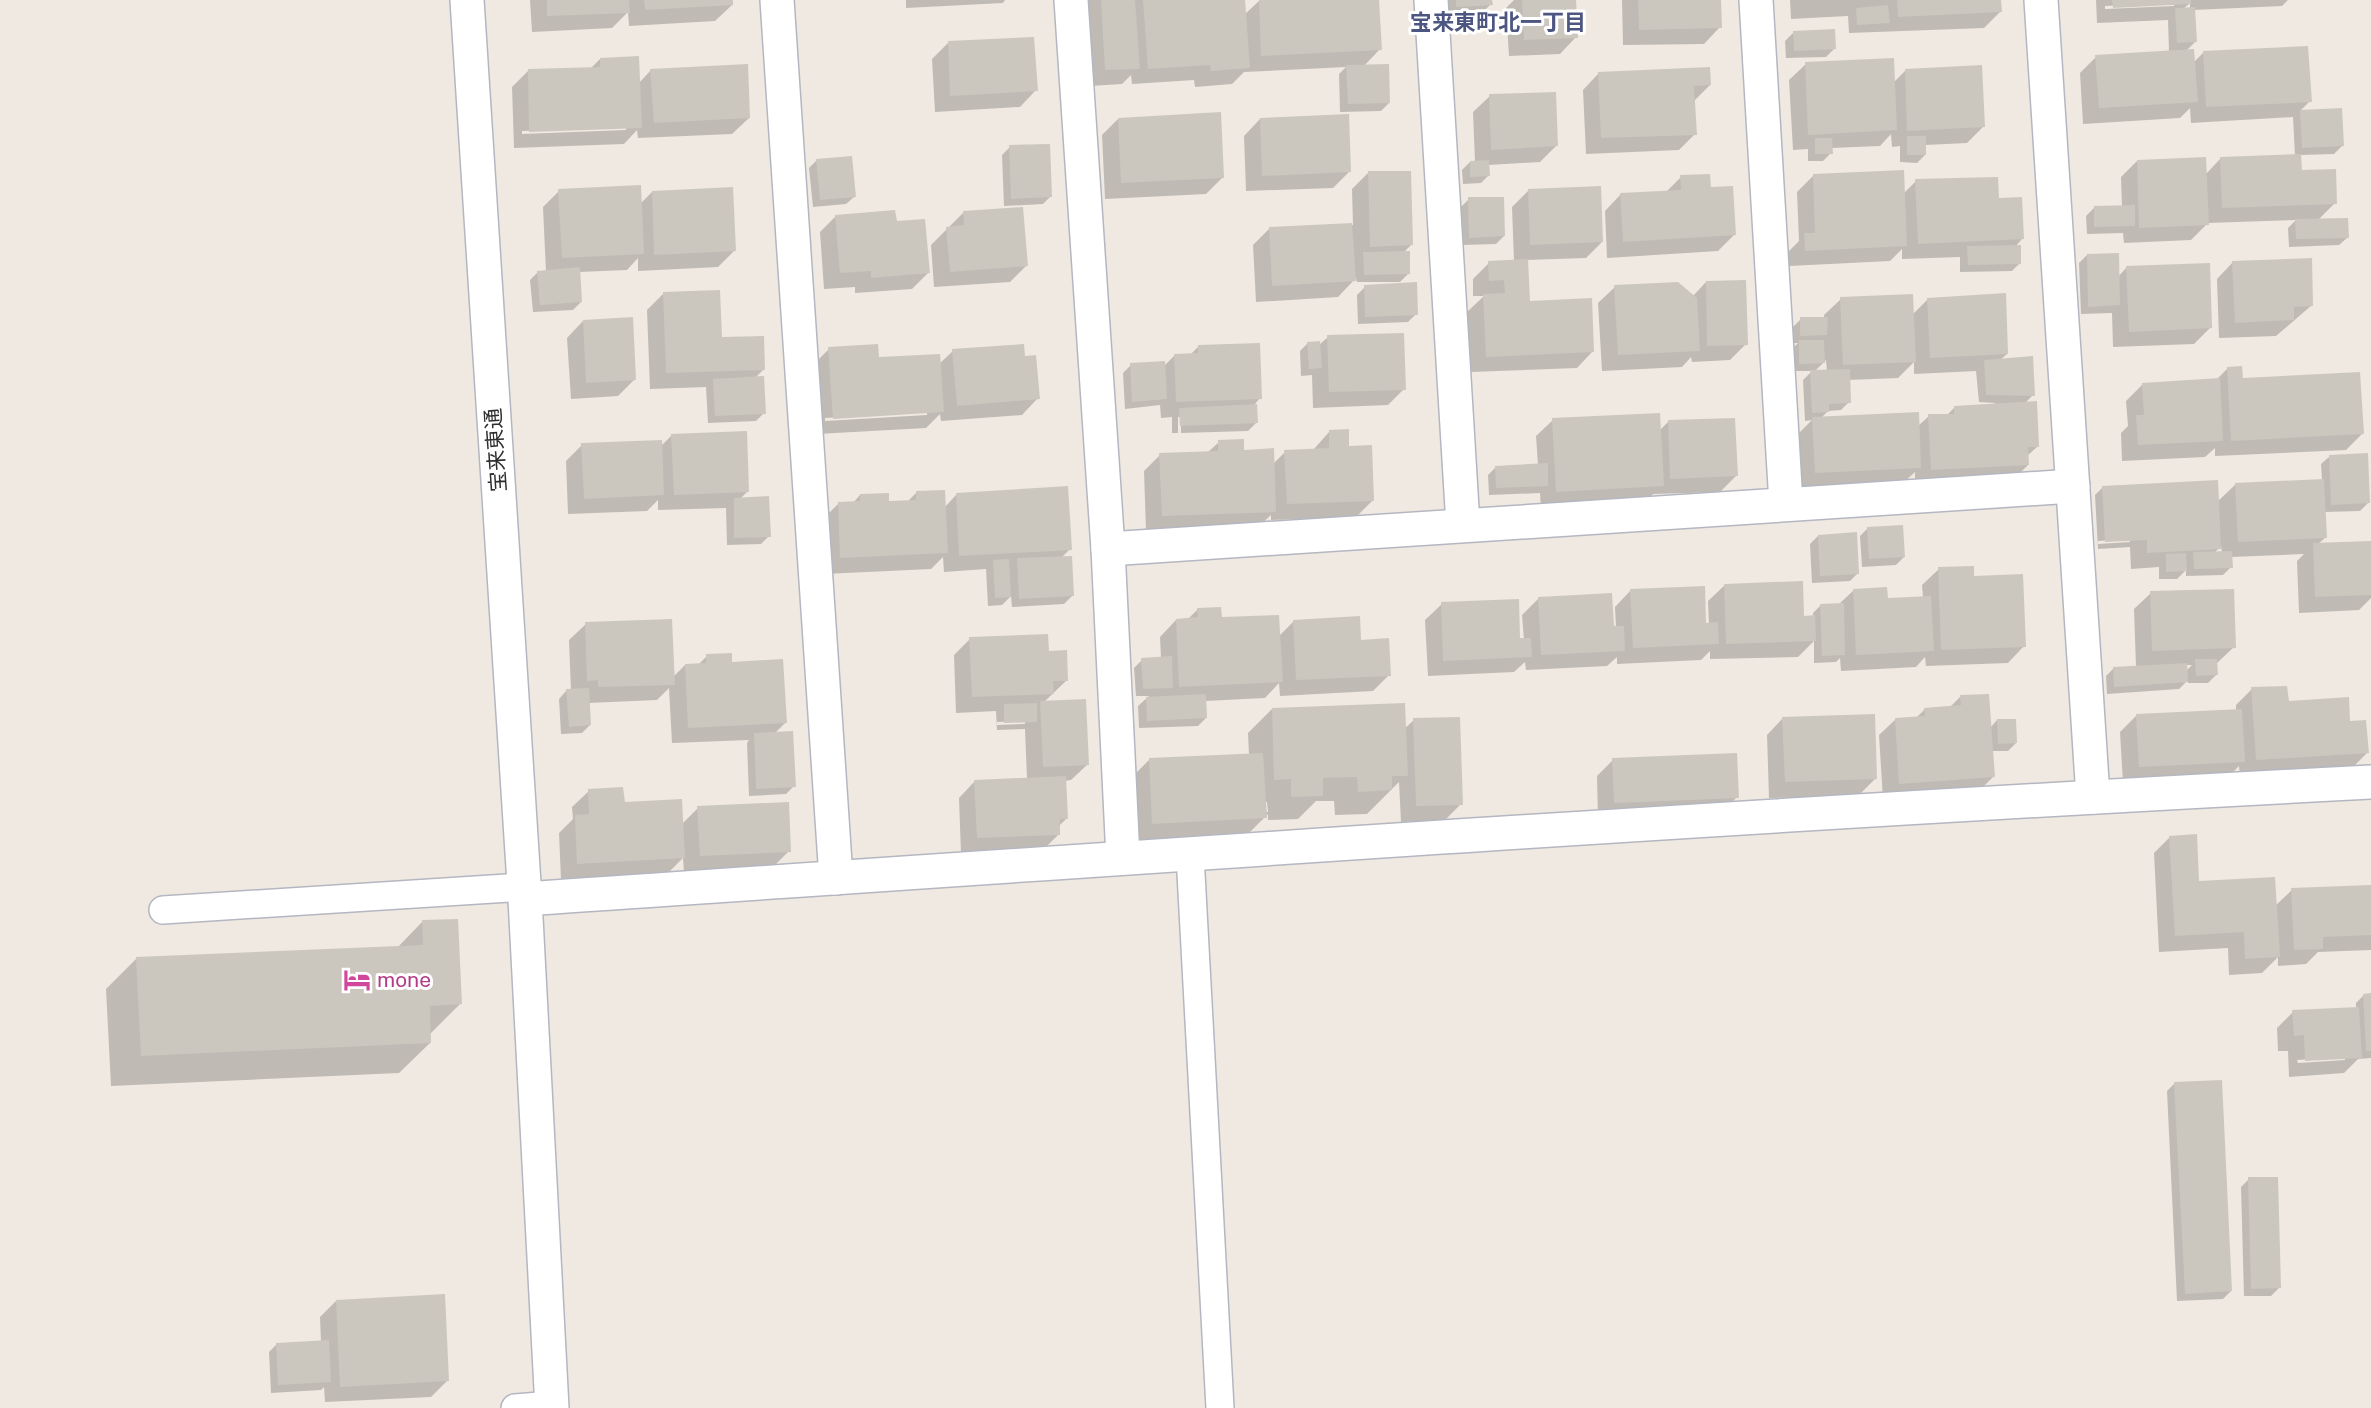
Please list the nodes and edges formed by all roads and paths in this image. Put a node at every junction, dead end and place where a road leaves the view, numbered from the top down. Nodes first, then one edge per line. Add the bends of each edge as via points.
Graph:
1 (467, 0) edge
2 (777, 0) edge
3 (1071, 0) edge
4 (1431, 0) edge
5 (1756, 0) edge
6 (2041, 0) edge
7 (2073, 486) junction
8 (1786, 504) junction
9 (1463, 525) junction
10 (1108, 549) junction
11 (2371, 782) edge
12 (2093, 797) junction
13 (1190, 855) junction
14 (1123, 858) junction
15 (836, 878) junction
16 (524, 893) junction
17 (163, 910) dead end
18 (552, 1407) edge
19 (515, 1408) edge
20 (1220, 1408) edge

1 - 16 street, 宝来東通
2 - 15 street
3 - 10 street
4 - 9 street
5 - 8 street
6 - 7 street
7 - 8 street
7 - 12 street
8 - 9 street
9 - 10 street
10 - 14 street
11 - 12 street
12 - 13 street
13 - 14 street
13 - 20 lane
14 - 15 street
15 - 16 street
16 - 17 lane
16 - 18 street, 宝来東通
18 - 19 lane

